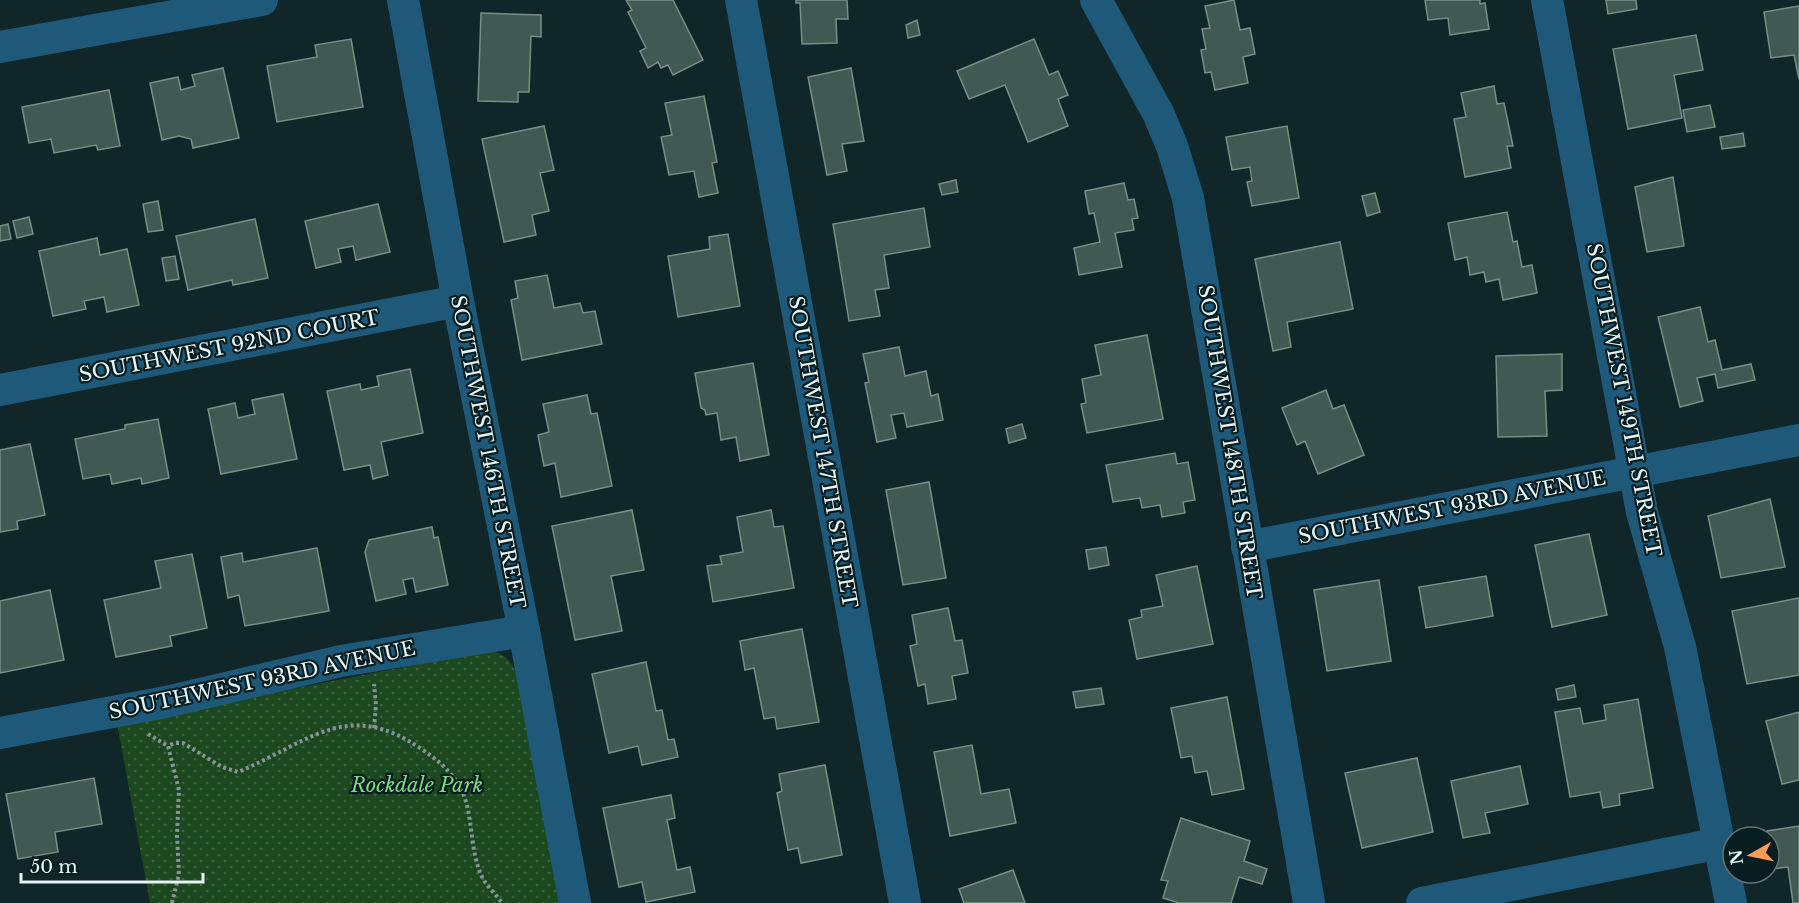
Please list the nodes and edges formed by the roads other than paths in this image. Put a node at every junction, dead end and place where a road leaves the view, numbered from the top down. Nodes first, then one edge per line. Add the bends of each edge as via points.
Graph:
1 (262, 0) edge
2 (404, 0) edge
3 (741, 0) edge
4 (1096, 0) edge
5 (1547, 0) edge
6 (0, 47) edge
7 (458, 301) junction
8 (0, 390) edge
9 (1799, 440) edge
10 (1634, 471) junction
11 (1247, 547) junction
12 (524, 631) junction
13 (0, 733) edge
14 (1720, 843) junction
15 (575, 903) edge
16 (905, 903) edge
17 (1309, 903) edge
18 (1422, 903) edge
19 (1731, 903) edge

1 - 6 street
2 - 7 street, SOUTHWEST 146TH STREET
3 - 16 street, SOUTHWEST 147TH STREET
4 - 11 street, SOUTHWEST 148TH STREET via 1158,113 1181,172 1197,243
5 - 10 street, SOUTHWEST 149TH STREET
7 - 8 street, SOUTHWEST 92ND COURT
7 - 12 street, SOUTHWEST 146TH STREET
9 - 10 street, SOUTHWEST 93RD AVENUE
10 - 11 street, SOUTHWEST 93RD AVENUE
10 - 14 street, SOUTHWEST 149TH STREET via 1680,647
11 - 17 street, SOUTHWEST 148TH STREET
12 - 13 street, SOUTHWEST 93RD AVENUE via 341,661 166,702
12 - 15 street, SOUTHWEST 146TH STREET
14 - 18 street
14 - 19 street, SOUTHWEST 149TH STREET

